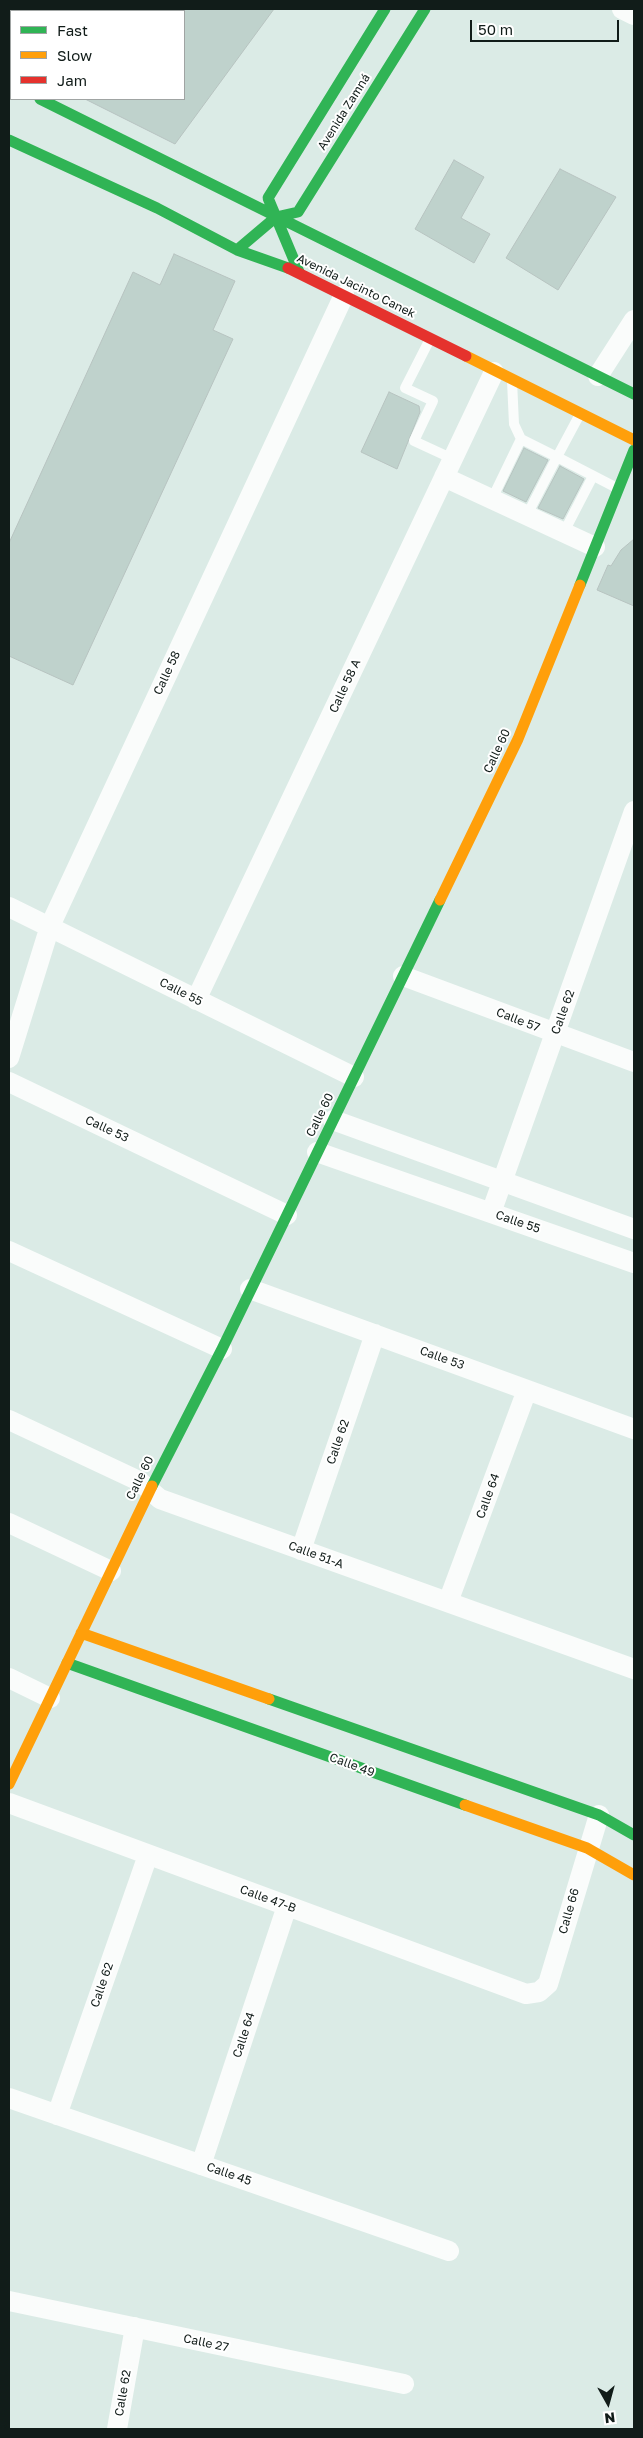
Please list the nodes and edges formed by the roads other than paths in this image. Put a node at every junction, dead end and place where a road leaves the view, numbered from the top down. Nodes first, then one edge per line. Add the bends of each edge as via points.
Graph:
1 (385, 9) edge
2 (426, 9) edge
3 (622, 9) edge
4 (634, 15) edge
5 (42, 100) edge
6 (9, 140) edge
7 (276, 217) junction
8 (237, 250) junction
9 (300, 272) junction
10 (344, 295) junction
11 (634, 320) edge
12 (431, 338) junction
13 (503, 376) junction
14 (598, 376) junction
15 (634, 394) edge
16 (580, 414) junction
17 (521, 439) junction
18 (634, 440) edge
19 (634, 450) edge
20 (557, 458) junction
21 (448, 468) junction
22 (592, 476) junction
23 (618, 489) junction
24 (492, 499) junction
25 (527, 515) junction
26 (564, 532) junction
27 (595, 547) junction
28 (634, 811) edge
29 (9, 906) edge
30 (50, 926) junction
31 (403, 976) junction
32 (196, 1000) junction
33 (555, 1034) junction
34 (10, 1051) edge
35 (634, 1062) edge
36 (354, 1076) junction
37 (9, 1082) edge
38 (333, 1120) junction
39 (317, 1152) junction
40 (502, 1182) junction
41 (491, 1213) junction
42 (287, 1215) junction
43 (634, 1229) edge
44 (9, 1251) edge
45 (634, 1263) edge
46 (250, 1289) junction
47 (374, 1334) junction
48 (222, 1349) junction
49 (527, 1390) junction
50 (9, 1420) edge
51 (634, 1429) edge
52 (150, 1490) junction
53 (9, 1523) edge
54 (301, 1550) junction
55 (111, 1571) junction
56 (448, 1602) junction
57 (81, 1633) junction
58 (66, 1663) junction
59 (634, 1669) edge
60 (9, 1678) edge
61 (50, 1698) junction
62 (9, 1784) edge
63 (9, 1803) edge
64 (599, 1815) junction
65 (634, 1835) edge
66 (587, 1848) junction
67 (148, 1855) junction
68 (634, 1875) edge
69 (287, 1906) junction
70 (526, 1994) joint
71 (9, 2098) edge
72 (57, 2115) junction
73 (201, 2165) junction
74 (450, 2251) dead end
75 (9, 2301) edge
76 (135, 2327) junction
77 (404, 2384) dead end
78 (117, 2429) edge

1 - 7 street, Avenida Zamná via 268,198
2 - 7 street, Avenida Zamná via 298,212
3 - 4 street
5 - 7 street
6 - 8 street, Avenida Jacinto Canek via 157,208
7 - 8 street, Avenida Zamná
7 - 9 street, Avenida Zamná
7 - 14 street
8 - 9 street, Avenida Jacinto Canek
9 - 10 street, Avenida Jacinto Canek
10 - 12 street, Avenida Jacinto Canek
10 - 30 street, Calle 58
11 - 14 street
12 - 13 street, Avenida Jacinto Canek
12 - 21 lane via 405,388 433,401 414,440
13 - 16 street, Avenida Jacinto Canek
13 - 17 lane via 514,424
13 - 21 street, Calle 58 A
14 - 15 street
16 - 18 street, Avenida Jacinto Canek
16 - 20 lane
17 - 20 lane
17 - 24 lane
19 - 23 street, Calle 60
20 - 22 lane
20 - 25 lane
21 - 24 street
21 - 32 street, Calle 58 A
22 - 23 lane
22 - 26 lane
23 - 27 street, Calle 60
24 - 25 street
25 - 26 street
26 - 27 street
27 - 31 street, Calle 60 via 518,740
28 - 33 street, Calle 62
29 - 30 street, Calle 55
30 - 32 street, Calle 55
30 - 34 street, Calle 58
31 - 33 street, Calle 57
31 - 36 street, Calle 60
32 - 36 street, Calle 55
33 - 35 street, Calle 57
33 - 40 street, Calle 62
36 - 38 street, Calle 60
37 - 42 street, Calle 53
38 - 39 street, Calle 60
38 - 40 street
39 - 41 street, Calle 55
39 - 42 street, Calle 60
40 - 41 street, Calle 62
40 - 43 street
41 - 45 street, Calle 55
42 - 46 street, Calle 60
44 - 48 street
46 - 47 street, Calle 53
46 - 48 street, Calle 60
47 - 49 street, Calle 53
47 - 54 street, Calle 62
48 - 52 street, Calle 60
49 - 51 street, Calle 53
49 - 56 street, Calle 64
50 - 52 street, Calle 51-A via 139,1481
52 - 54 street, Calle 51-A via 160,1499
52 - 55 street, Calle 60
53 - 55 street
54 - 56 street, Calle 51-A
55 - 57 street, Calle 60
56 - 59 street, Calle 51-A
57 - 58 street, Calle 60
57 - 64 street via 320,1722
58 - 61 street, Calle 60
58 - 66 street, Calle 49 via 312,1746
60 - 61 street
61 - 62 street, Calle 60
63 - 67 street, Calle 47-B
64 - 65 street
64 - 66 street, Calle 66
66 - 68 street, Calle 49
66 - 70 street, Calle 66 via 548,1984 539,1992
67 - 69 street, Calle 47-B
67 - 72 street, Calle 62
69 - 70 street, Calle 47-B
69 - 73 street, Calle 64
71 - 72 street, Calle 45
72 - 73 street, Calle 45
73 - 74 street, Calle 45
75 - 76 street, Calle 27
76 - 77 street, Calle 27
76 - 78 street, Calle 62

